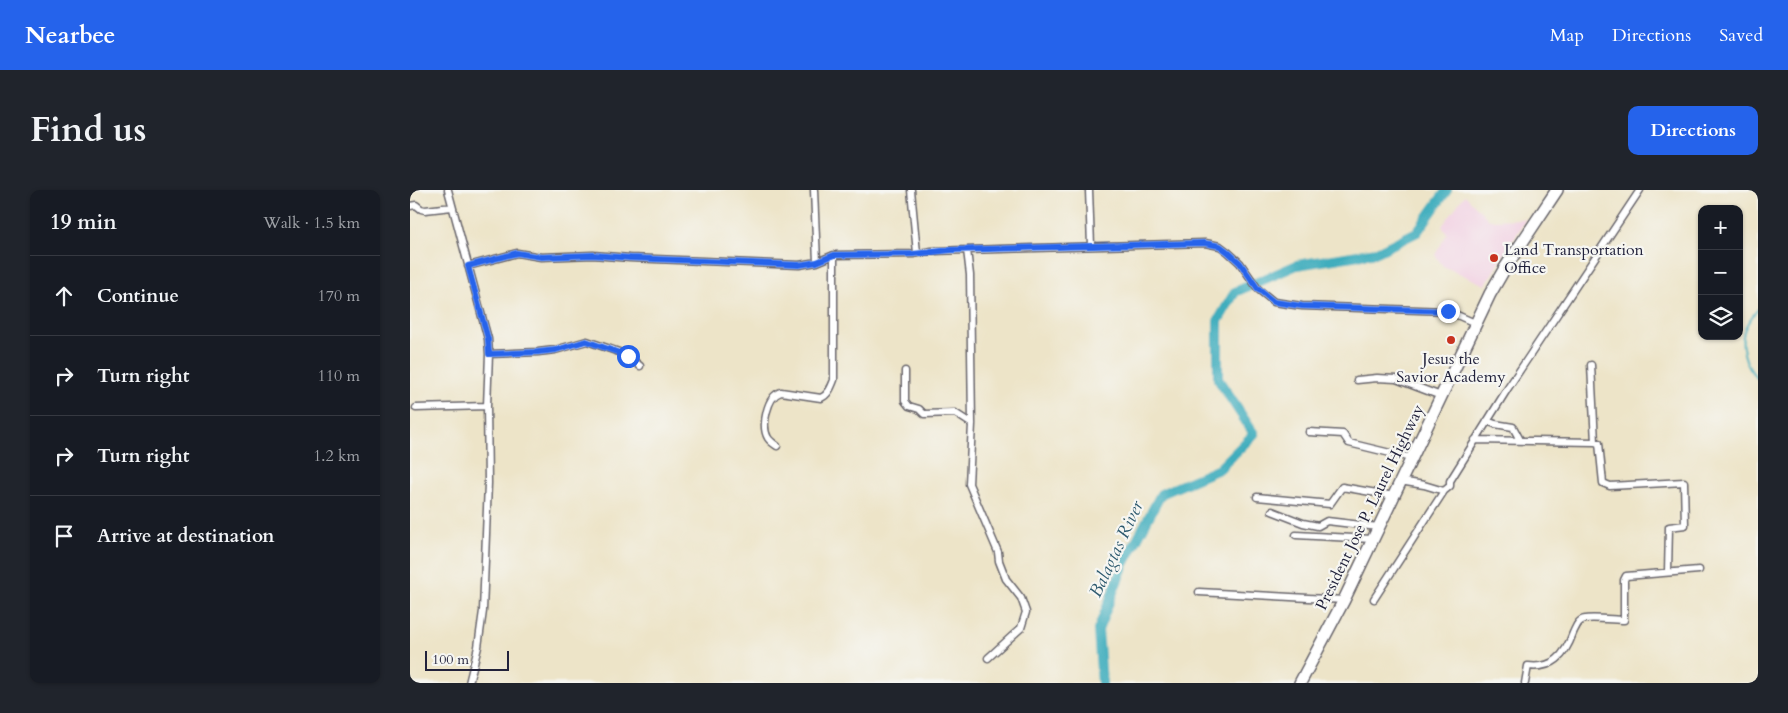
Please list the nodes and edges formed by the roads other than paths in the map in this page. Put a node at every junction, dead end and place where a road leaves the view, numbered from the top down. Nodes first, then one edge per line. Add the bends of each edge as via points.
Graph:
1 (448, 190) edge
2 (814, 190) edge
3 (911, 190) edge
4 (1089, 190) edge
5 (1557, 190) edge
6 (1640, 190) edge
7 (410, 206) edge
8 (452, 207) junction
9 (1091, 246) junction
10 (967, 250) junction
11 (917, 254) junction
12 (834, 255) junction
13 (817, 262) junction
14 (468, 266) junction
15 (1475, 323) junction
16 (489, 354) junction
17 (1590, 364) dead end
18 (640, 366) dead end
19 (905, 370) dead end
20 (1357, 380) dead end
21 (1440, 396) junction
22 (487, 406) junction
23 (416, 408) dead end
24 (1487, 421) junction
25 (972, 424) junction
26 (1309, 432) dead end
27 (1475, 440) junction
28 (1520, 440) junction
29 (1595, 442) junction
30 (777, 446) dead end
31 (1411, 458) junction
32 (1400, 481) junction
33 (1444, 491) junction
34 (1394, 496) junction
35 (1257, 497) dead end
36 (1272, 511) dead end
37 (1378, 527) junction
38 (1296, 535) dead end
39 (1372, 539) junction
40 (1699, 570) dead end
41 (1668, 572) junction
42 (1199, 592) dead end
43 (1374, 599) dead end
44 (1344, 600) junction
45 (988, 658) dead end
46 (469, 683) edge
47 (1300, 683) edge
48 (1525, 683) edge

1 - 8 street
2 - 13 street
3 - 11 street
4 - 9 street
5 - 15 highway, President Jose P. Laurel Highway via 1505,268
6 - 24 street
7 - 8 street via 416,205 425,210
8 - 14 street
9 - 10 street
9 - 15 street via 1204,243 1220,246 1240,263 1258,289 1274,302 1448,311
10 - 11 street
10 - 25 street
11 - 12 street
12 - 13 street
12 - 30 street via 834,380 821,398 778,392 770,400 766,412 766,435
13 - 14 street via 799,265 593,255 541,257 517,253
14 - 16 street via 488,339
15 - 21 highway, President Jose P. Laurel Highway
16 - 18 street via 556,350 586,341 628,356
16 - 22 street
17 - 29 street
19 - 25 street via 905,400 909,406 924,414 955,413
20 - 21 street via 1396,379
21 - 31 highway, President Jose P. Laurel Highway
22 - 23 street
22 - 46 street via 488,483 483,611
24 - 27 street
24 - 28 street via 1513,427
25 - 45 street via 969,484 1006,579 1021,598 1026,612 1021,628
26 - 31 street via 1343,434 1349,443
27 - 28 street
27 - 33 street via 1450,486
28 - 29 street
29 - 41 street via 1599,443 1603,483 1610,486 1684,482 1685,525 1669,527
31 - 32 highway, President Jose P. Laurel Highway
32 - 33 street
32 - 34 highway, President Jose P. Laurel Highway
33 - 43 street
34 - 35 street via 1342,487 1330,504
34 - 37 highway, President Jose P. Laurel Highway
36 - 37 street via 1318,526 1327,521
37 - 39 highway, President Jose P. Laurel Highway
38 - 39 street
39 - 44 highway, President Jose P. Laurel Highway
40 - 41 street
41 - 48 street via 1626,576 1624,620 1585,618 1576,625 1564,652 1553,664 1541,668 1528,666
42 - 44 street
44 - 47 highway, President Jose P. Laurel Highway

